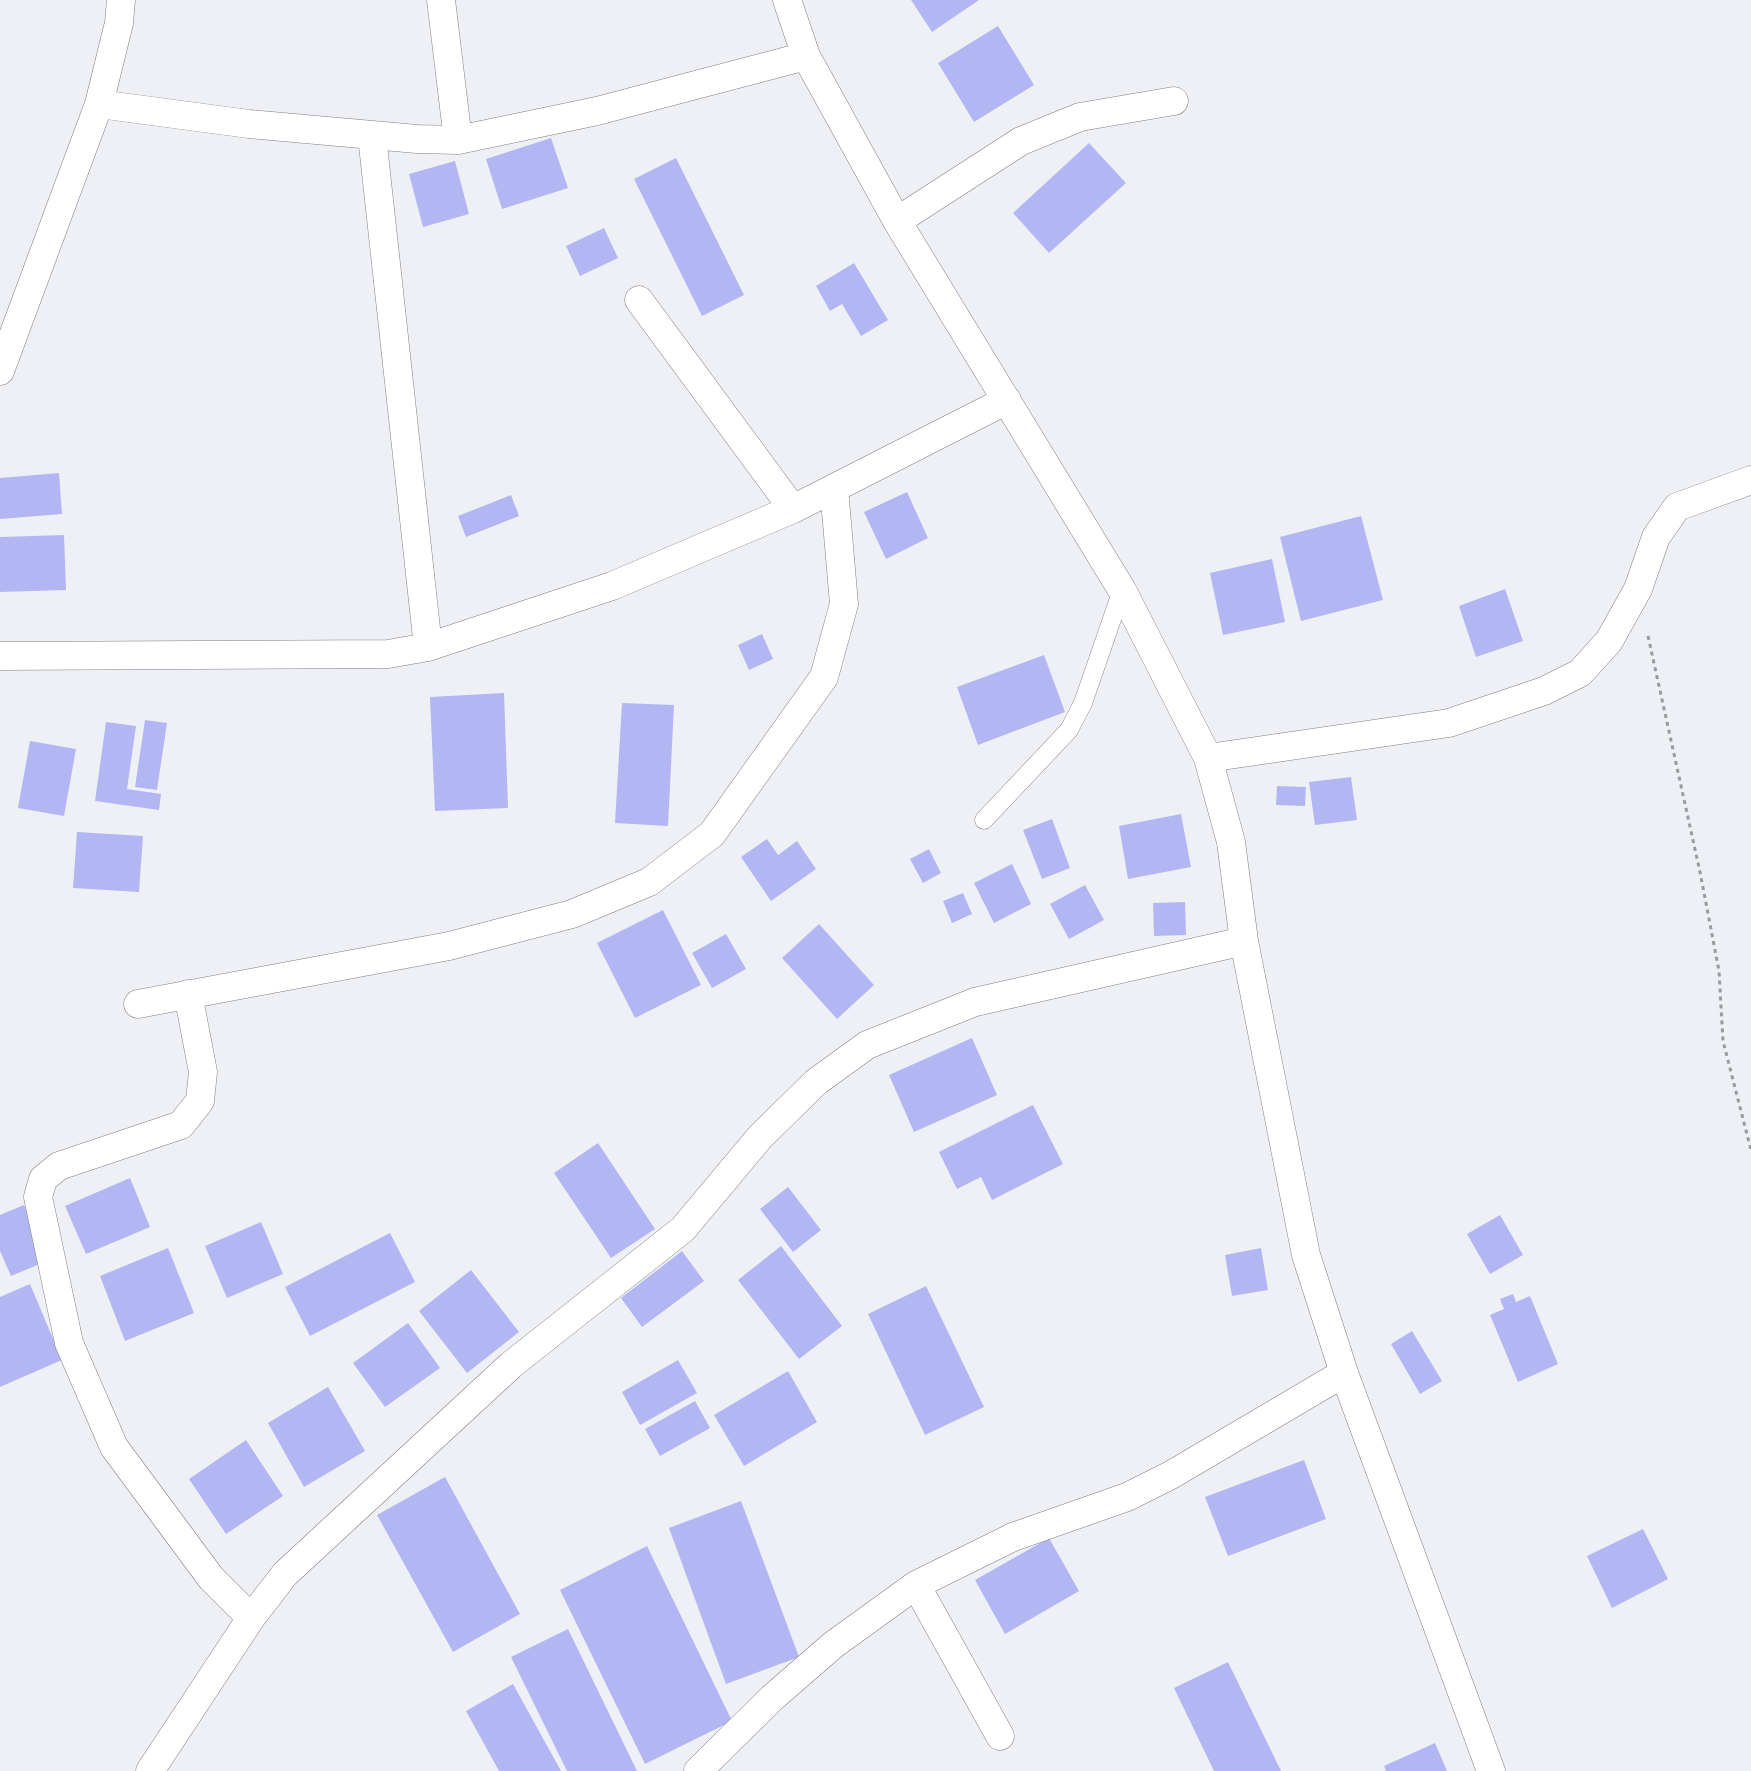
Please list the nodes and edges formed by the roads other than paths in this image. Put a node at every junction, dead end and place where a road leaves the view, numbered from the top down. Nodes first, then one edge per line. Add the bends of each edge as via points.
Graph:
1 (121, 0) edge
2 (441, 0) edge
3 (787, 0) edge
4 (806, 56) junction
5 (1174, 101) dead end
6 (99, 104) junction
7 (372, 136) junction
8 (458, 140) junction
9 (897, 221) junction
10 (639, 300) dead end
11 (0, 371) edge
12 (1007, 400) junction
13 (1751, 480) edge
14 (834, 488) junction
15 (793, 509) junction
16 (1122, 590) junction
17 (428, 647) junction
18 (0, 656) edge
19 (1208, 758) junction
20 (984, 820) dead end
21 (1244, 941) junction
22 (188, 994) junction
23 (138, 1004) dead end
24 (1344, 1373) junction
25 (916, 1585) junction
26 (251, 1618) junction
27 (1000, 1736) dead end
28 (150, 1771) edge
29 (698, 1771) edge
30 (1491, 1771) edge

1 - 6 street via 119,23
2 - 8 street
3 - 4 street
4 - 8 street via 597,111
4 - 9 street
5 - 9 street via 1080,117 1021,141
6 - 7 street
6 - 11 street
7 - 8 street
7 - 17 street
9 - 12 street
10 - 15 street
12 - 14 street
12 - 16 street
13 - 19 street via 1677,507 1656,538 1638,589 1609,641 1580,672 1544,691 1449,723
14 - 15 street
14 - 22 street via 844,604 824,677 712,834 649,882 572,914 448,946
15 - 17 street via 612,586
16 - 19 street
16 - 20 lane via 1083,703 1069,730
17 - 18 street via 388,654
19 - 21 street via 1231,842
21 - 24 street via 1306,1255
21 - 26 street via 975,1002 867,1045 816,1082 760,1136 683,1229 511,1365 328,1533 285,1574
22 - 23 street
22 - 26 street via 203,1072 200,1102 181,1125 59,1166 43,1179 38,1198 70,1343 114,1447 210,1578
24 - 25 street via 1171,1475 1127,1497 1013,1537
24 - 30 street
25 - 27 street
25 - 29 street via 833,1645 772,1698
26 - 28 street

